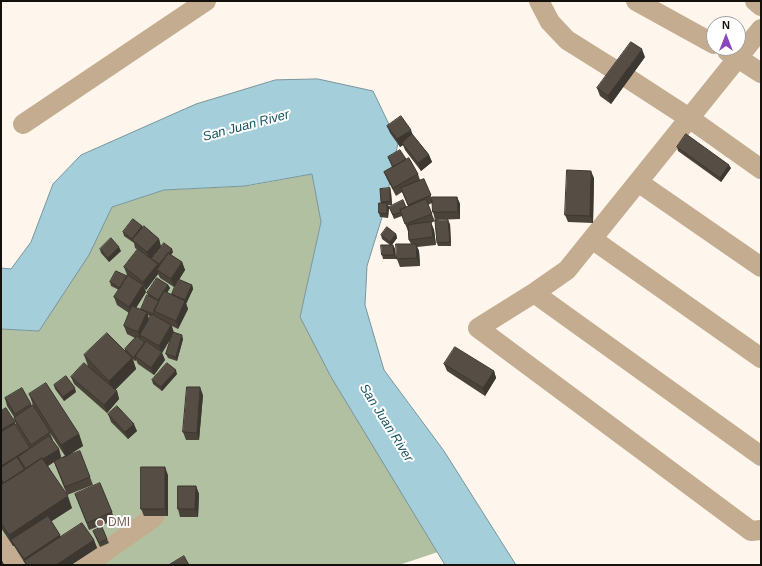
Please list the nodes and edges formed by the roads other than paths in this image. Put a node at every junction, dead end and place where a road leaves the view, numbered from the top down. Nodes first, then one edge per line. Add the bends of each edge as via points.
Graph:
1 (206, 1) edge
2 (539, 1) edge
3 (636, 1) edge
4 (755, 1) edge
5 (761, 6) edge
6 (761, 28) edge
7 (706, 40) edge
8 (746, 40) edge
9 (728, 56) edge
10 (735, 56) edge
11 (761, 73) edge
12 (689, 118) junction
13 (23, 124) dead end
14 (761, 169) edge
15 (638, 182) junction
16 (592, 239) junction
17 (761, 267) edge
18 (534, 294) junction
19 (761, 358) edge
20 (761, 456) edge
21 (154, 517) edge
22 (761, 530) edge
23 (1, 545) edge
24 (14, 565) edge
25 (86, 565) edge

1 - 13 street
2 - 12 street via 550,22 567,40
3 - 7 street
4 - 5 street
6 - 8 street
9 - 12 street
10 - 11 street
12 - 14 street
12 - 15 street
15 - 16 street
15 - 17 street
16 - 18 street via 567,270
16 - 19 street
18 - 20 street
18 - 22 street via 478,328 751,531
21 - 25 street
23 - 24 street

